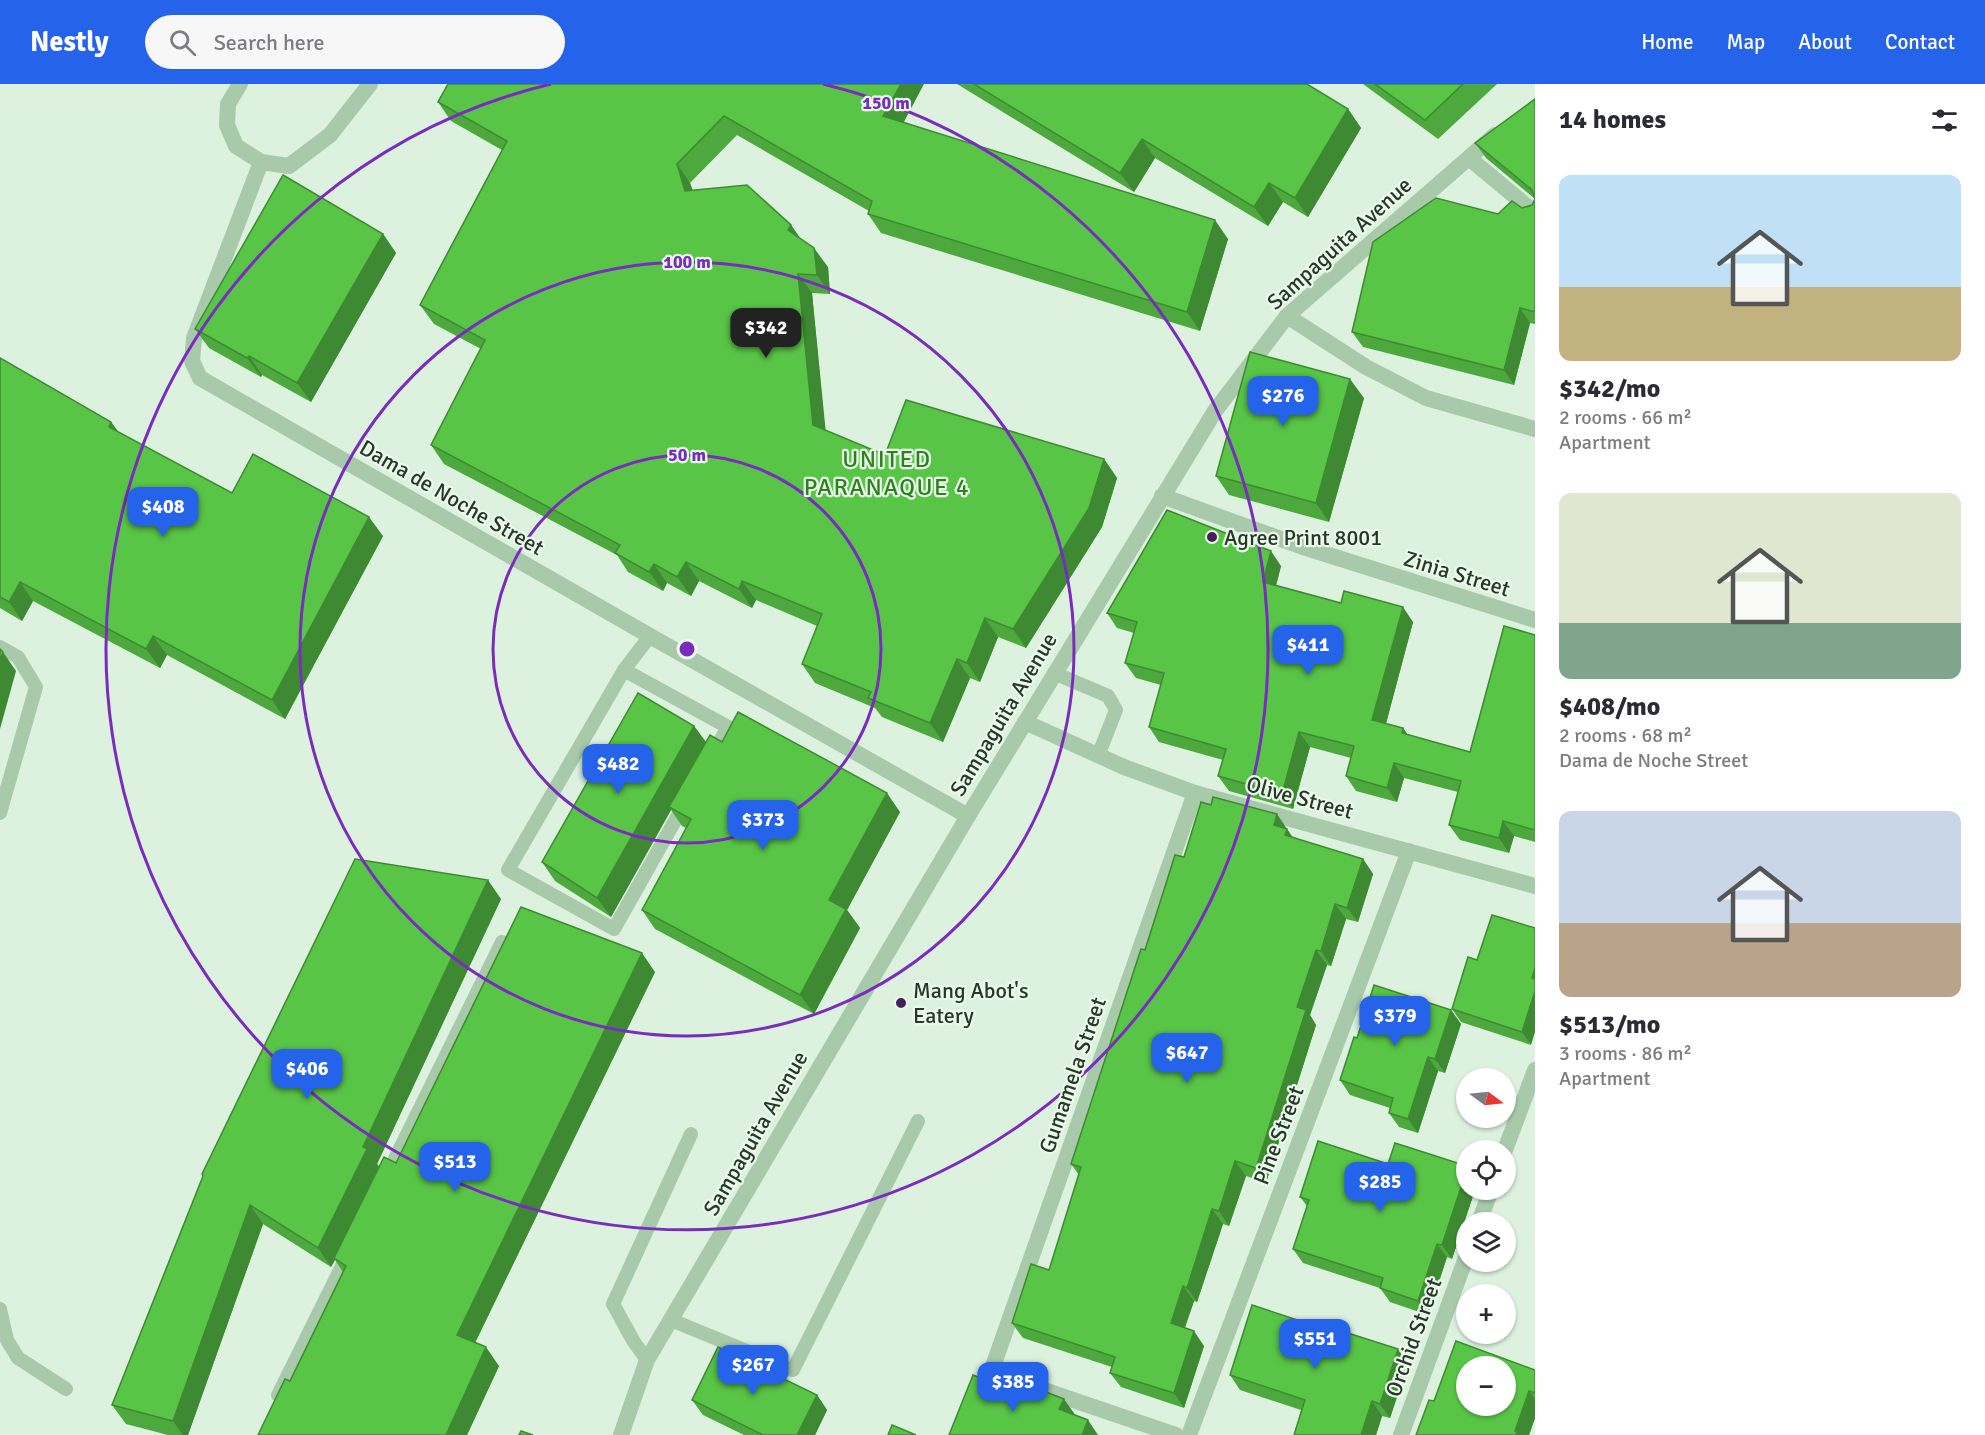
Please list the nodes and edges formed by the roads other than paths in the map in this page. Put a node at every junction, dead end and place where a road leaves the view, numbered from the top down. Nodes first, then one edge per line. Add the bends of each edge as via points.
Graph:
1 (240, 84) edge
2 (370, 84) edge
3 (1510, 123) edge
4 (1469, 158) junction
5 (261, 162) junction
6 (1535, 213) edge
7 (1287, 316) junction
8 (1535, 429) edge
9 (1162, 496) junction
10 (1535, 620) edge
11 (650, 636) junction
12 (0, 647) edge
13 (624, 670) junction
14 (1054, 673) junction
15 (1025, 722) junction
16 (1098, 756) junction
17 (706, 767) edge
18 (694, 787) edge
19 (1195, 792) junction
20 (0, 813) edge
21 (968, 816) junction
22 (1409, 851) junction
23 (1535, 886) edge
24 (502, 942) edge
25 (1535, 1070) edge
26 (918, 1120) dead end
27 (691, 1134) dead end
28 (1509, 1140) edge
29 (381, 1186) edge
30 (355, 1239) edge
31 (1461, 1272) edge
32 (0, 1309) edge
33 (671, 1320) junction
34 (647, 1360) junction
35 (66, 1389) dead end
36 (273, 1407) edge
37 (621, 1435) edge
38 (1176, 1435) edge
39 (1189, 1435) edge
40 (1401, 1435) edge

1 - 5 street via 228,104 227,125 236,146
2 - 5 street via 330,135 289,166
3 - 4 street, Sampaguita Avenue
4 - 6 street
4 - 7 street, Sampaguita Avenue
5 - 11 street, Dama de Noche Street via 194,339 192,361 200,378
7 - 8 street via 1366,367 1426,398
7 - 9 street, Sampaguita Avenue via 1215,411
9 - 10 street, Zinia Street via 1303,547
9 - 14 street, Sampaguita Avenue
11 - 13 lane
11 - 21 street, Dama de Noche Street
12 - 20 lane via 18,657 36,687
13 - 17 lane via 728,727
13 - 18 lane via 508,870 614,928
14 - 15 street, Sampaguita Avenue
14 - 16 lane via 1108,696 1116,710
15 - 16 street, Olive Street
15 - 21 street, Sampaguita Avenue
16 - 19 street, Olive Street
19 - 22 street, Olive Street
19 - 38 street, Gumamela Street via 991,1372
21 - 33 street, Sampaguita Avenue
22 - 23 street, Olive Street
22 - 39 street, Pine Street
24 - 29 lane
25 - 28 street
26 - 33 lane via 793,1370
27 - 34 lane via 613,1304
30 - 36 lane
31 - 40 street, Orchid Street
32 - 35 lane via 7,1340 18,1358
33 - 34 street, Sampaguita Avenue
34 - 37 street, Sampaguita Avenue

